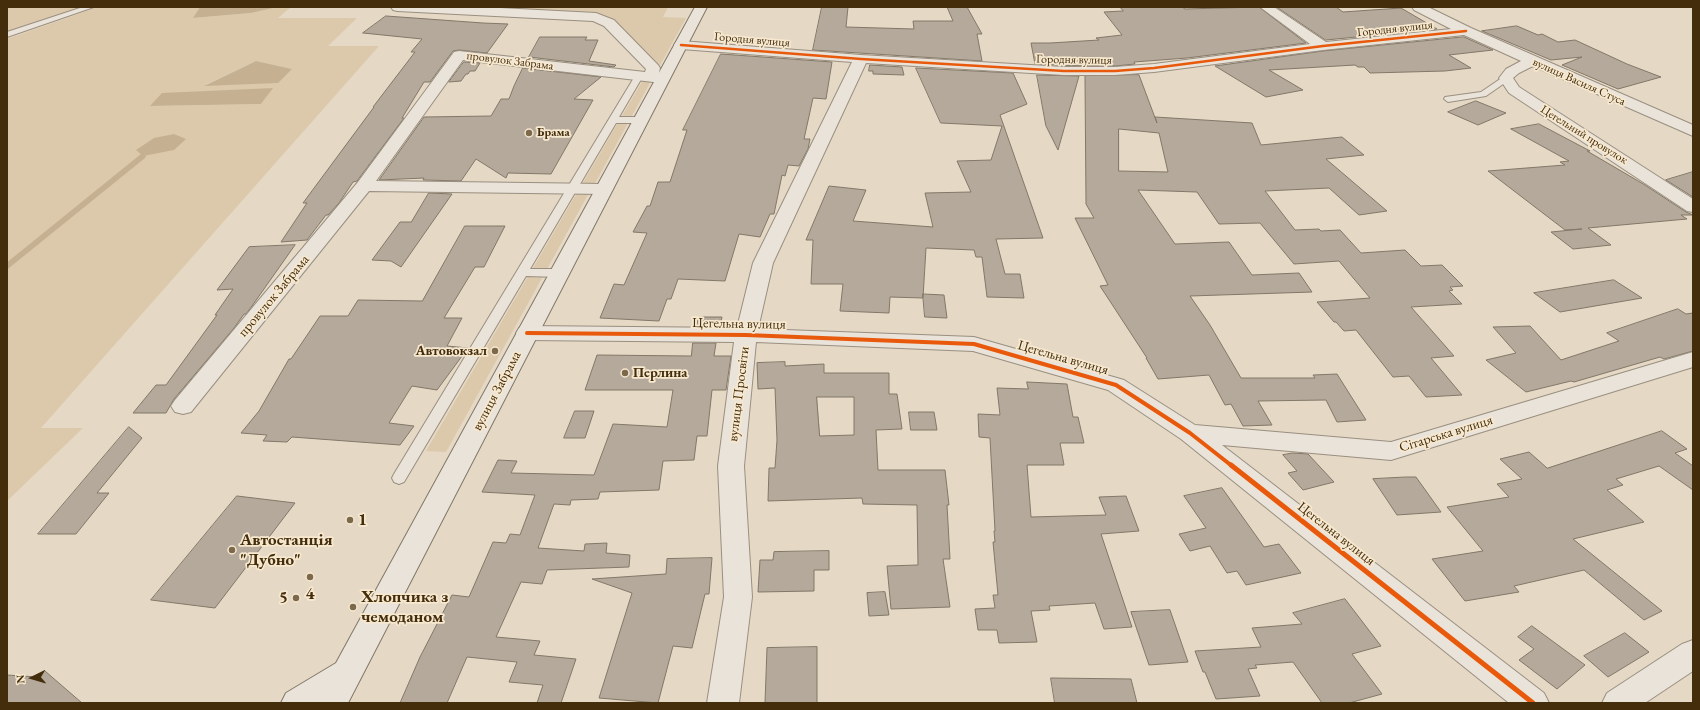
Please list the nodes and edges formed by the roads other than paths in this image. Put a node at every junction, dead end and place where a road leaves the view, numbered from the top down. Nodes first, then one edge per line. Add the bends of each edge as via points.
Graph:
1 (90, 7) edge
2 (397, 7) edge
3 (701, 7) edge
4 (1266, 7) edge
5 (1418, 7) edge
6 (1466, 31) junction
7 (7, 35) edge
8 (681, 44) junction
9 (1324, 46) junction
10 (861, 59) junction
11 (1532, 61) junction
12 (651, 77) junction
13 (1506, 78) junction
14 (1448, 99) dead end
15 (613, 120) junction
16 (641, 120) junction
17 (1693, 131) edge
18 (364, 186) junction
19 (572, 189) junction
20 (604, 189) junction
21 (1693, 207) edge
22 (522, 272) junction
23 (560, 273) junction
24 (528, 333) junction
25 (746, 335) junction
26 (1693, 359) edge
27 (183, 406) dead end
28 (1190, 433) junction
29 (399, 478) dead end
30 (1693, 654) edge
31 (347, 673) junction
32 (297, 703) edge
33 (331, 703) edge
34 (723, 703) edge
35 (1533, 703) edge
36 (1618, 703) edge

1 - 7 lane
2 - 12 street via 596,18 610,23 653,68
3 - 8 street, вулиця Забрама
4 - 9 street
5 - 6 street, вулиця Василя Стуса
6 - 9 street, Городня вулиця
6 - 11 street, вулиця Василя Стуса
8 - 10 street, Городня вулиця
8 - 12 street, вулиця Забрама
9 - 10 street, Городня вулиця via 1115,71 1064,71
10 - 25 street, вулиця Просвіти via 763,263
11 - 13 street via 1512,71
11 - 17 street, вулиця Василя Стуса
12 - 15 lane
12 - 16 street, вулиця Забрама
12 - 18 street, провулок Забрама via 459,55
13 - 14 lane via 1483,94
13 - 21 street, Цегельний провулок via 1514,90 1527,100
15 - 16 lane
15 - 19 lane
16 - 20 street, вулиця Забрама
18 - 19 street
18 - 27 street, провулок Забрама
19 - 20 street
19 - 22 lane
20 - 23 street, вулиця Забрама
22 - 23 lane
22 - 29 lane
23 - 24 street, вулиця Забрама
24 - 25 street, Цегельна вулиця
24 - 31 street, вулиця Забрама
25 - 28 street, Цегельна вулиця via 974,344 1116,385
25 - 34 street, вулиця Просвіти via 731,466 738,597
26 - 28 street, Сітарська вулиця via 1391,451
28 - 35 street, Цегельна вулиця
30 - 36 street
31 - 32 street
31 - 33 street, вулиця Забрама

